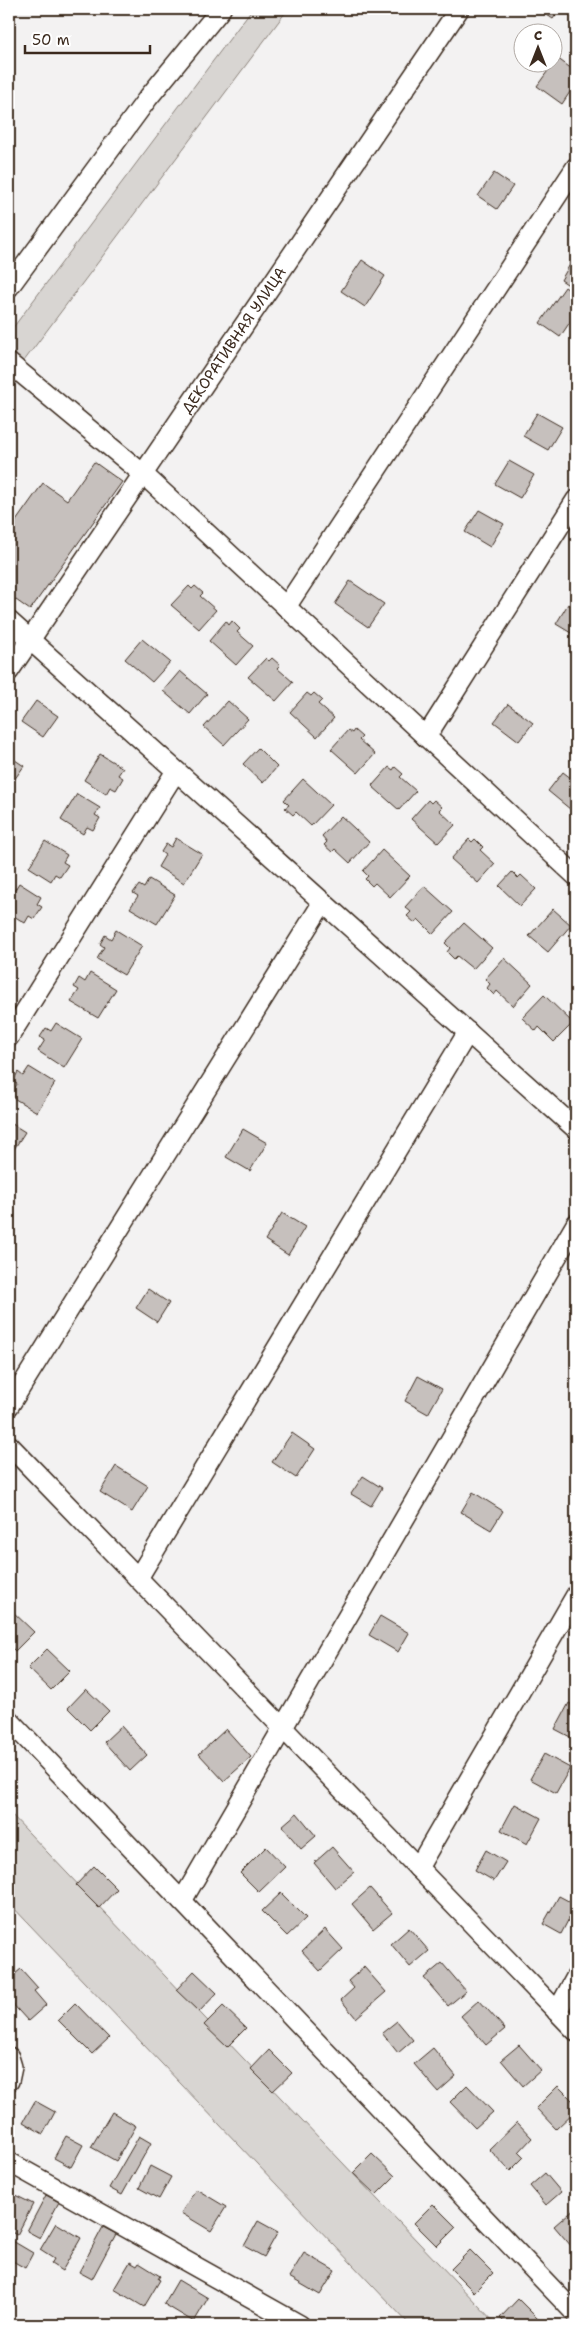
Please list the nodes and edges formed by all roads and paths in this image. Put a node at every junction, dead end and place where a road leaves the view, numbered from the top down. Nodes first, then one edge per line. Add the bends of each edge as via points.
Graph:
1 (221, 9) edge
2 (459, 9) edge
3 (576, 167) edge
4 (9, 287) edge
5 (9, 363) edge
6 (143, 474) junction
7 (576, 500) edge
8 (286, 607) junction
9 (9, 621) edge
10 (30, 640) junction
11 (9, 671) edge
12 (426, 737) junction
13 (176, 771) junction
14 (574, 867) edge
15 (322, 902) junction
16 (468, 1032) junction
17 (9, 1037) edge
18 (576, 1129) edge
19 (576, 1224) edge
20 (9, 1406) edge
21 (9, 1445) edge
22 (138, 1578) junction
23 (576, 1595) edge
24 (9, 1720) edge
25 (283, 1728) junction
26 (418, 1868) junction
27 (182, 1901) junction
28 (576, 1978) edge
29 (557, 2012) junction
30 (576, 2031) edge
31 (9, 2057) edge
32 (9, 2081) edge
33 (9, 2162) edge
34 (576, 2314) edge
35 (300, 2325) edge

1 - 4 street via 148,98
2 - 6 street, ДЕКОРАТИВНАЯ УЛИЦА
3 - 8 street
5 - 6 street
6 - 8 street
6 - 10 street, ДЕКОРАТИВНАЯ УЛИЦА
7 - 12 street
8 - 12 street
9 - 10 street
10 - 11 street, ДЕКОРАТИВНАЯ УЛИЦА
10 - 13 street
12 - 14 street
13 - 15 street
13 - 17 street
15 - 16 street
15 - 20 street
16 - 18 street
16 - 22 street
19 - 25 street
21 - 22 street
22 - 25 street
23 - 26 street
24 - 27 street
25 - 26 street
25 - 27 street
26 - 29 street
27 - 34 street
28 - 29 street
29 - 30 street
31 - 32 street via 12,2067
33 - 35 street

